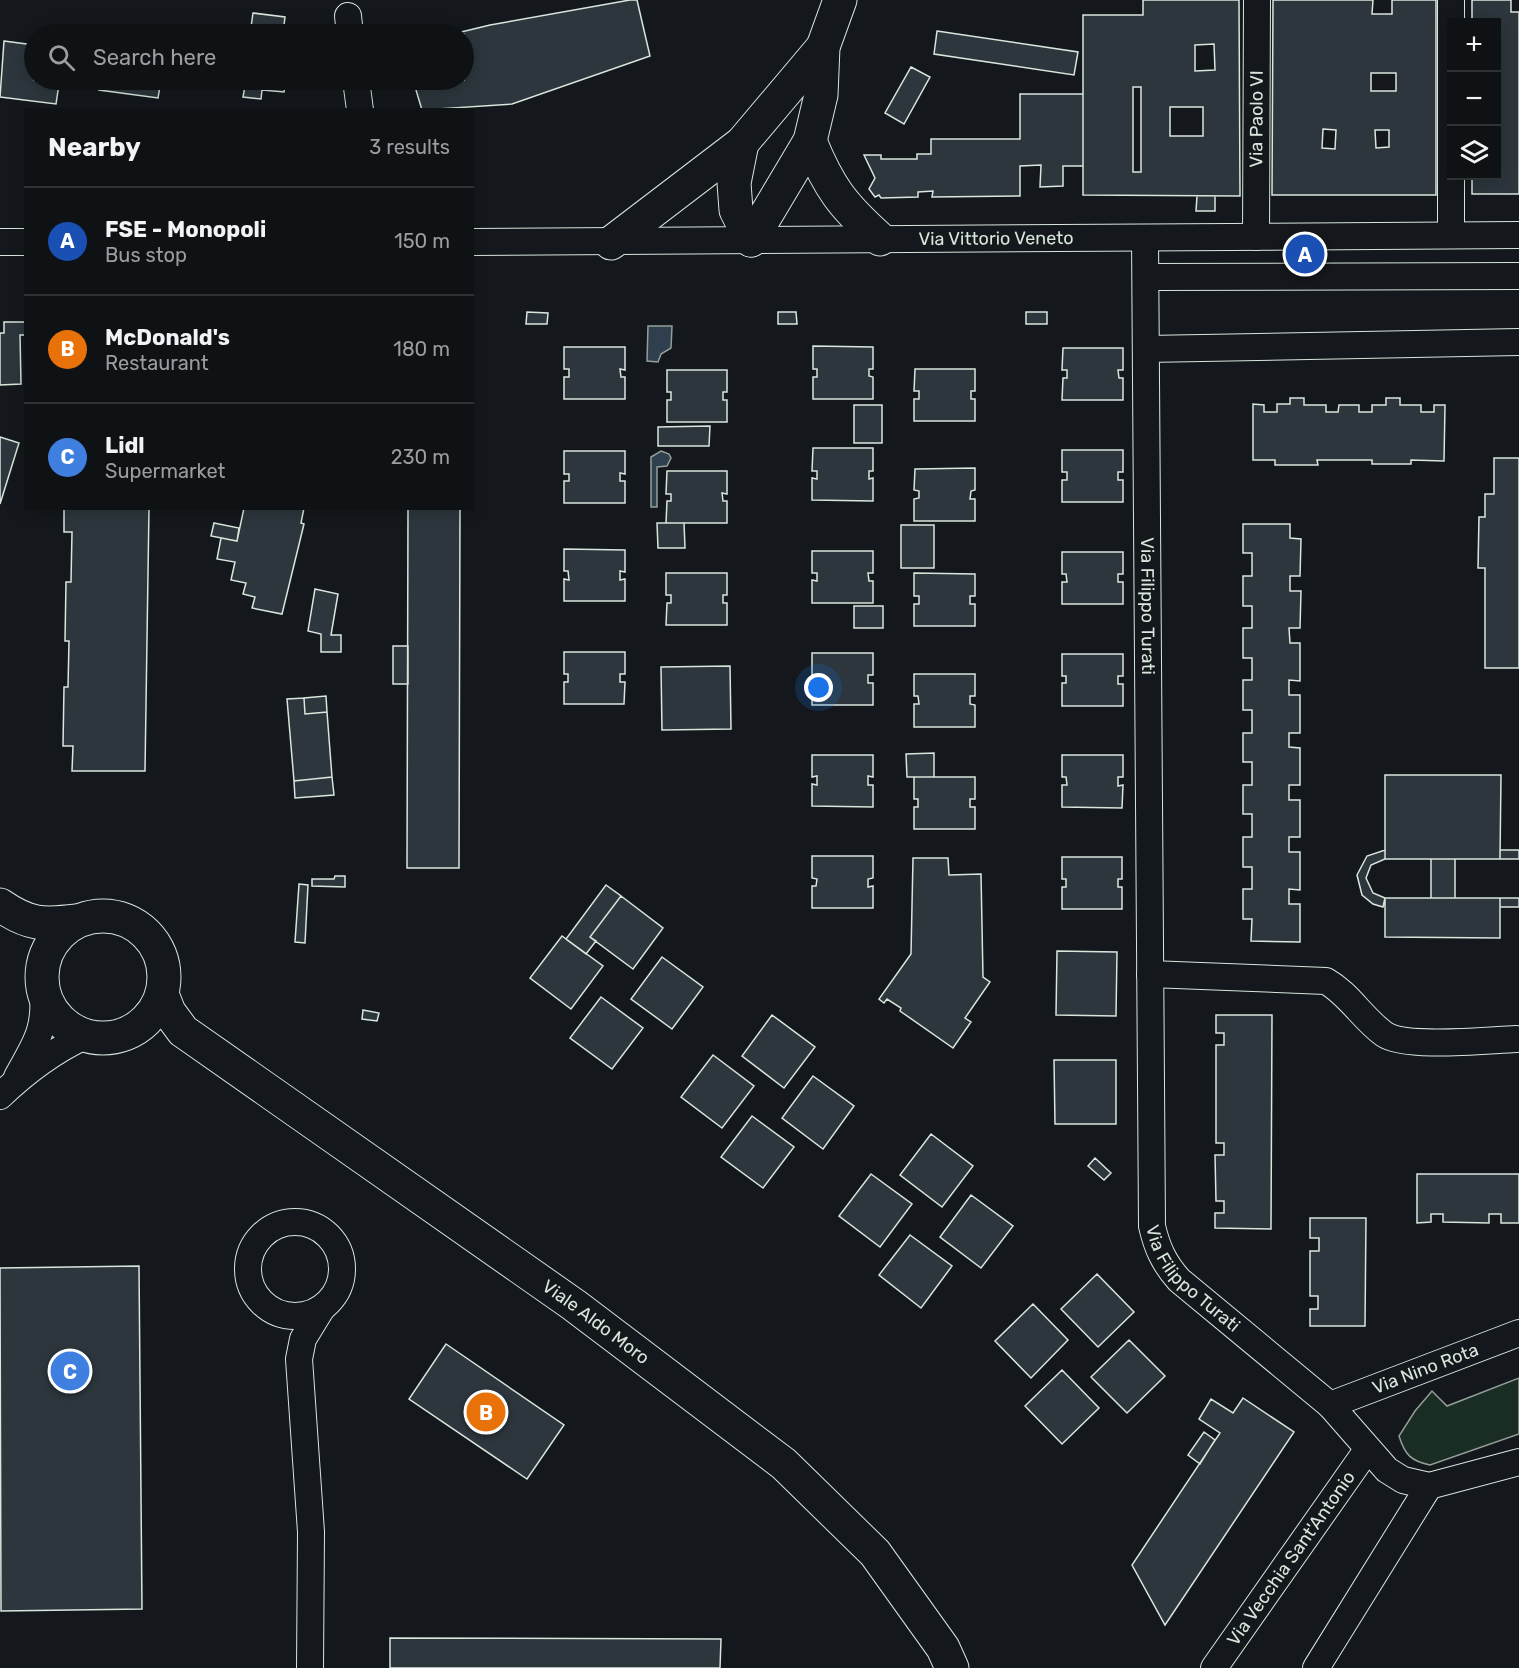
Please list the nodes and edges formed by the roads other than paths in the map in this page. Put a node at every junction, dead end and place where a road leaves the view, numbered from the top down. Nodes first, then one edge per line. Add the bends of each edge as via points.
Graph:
1 (840, 0) edge
2 (1257, 0) edge
3 (1451, 0) edge
4 (823, 47) junction
5 (357, 90) edge
6 (360, 108) edge
7 (810, 141) junction
8 (742, 143) junction
9 (1451, 235) junction
10 (1519, 235) edge
11 (1145, 237) junction
12 (1256, 237) junction
13 (880, 239) junction
14 (751, 240) junction
15 (0, 242) edge
16 (24, 242) edge
17 (474, 242) edge
18 (611, 243) junction
19 (1519, 276) edge
20 (1146, 277) junction
21 (1519, 342) edge
22 (1146, 349) junction
23 (9, 911) edge
24 (77, 921) junction
25 (1150, 974) junction
26 (42, 982) junction
27 (162, 994) junction
28 (140, 1026) junction
29 (183, 1031) junction
30 (85, 1036) junction
31 (1516, 1039) dead end
32 (7, 1089) edge
33 (322, 1308) junction
34 (269, 1309) junction
35 (1519, 1333) edge
36 (299, 1359) junction
37 (1330, 1405) junction
38 (1367, 1449) junction
39 (1519, 1462) edge
40 (1429, 1486) junction
41 (310, 1668) edge
42 (952, 1668) edge
43 (1214, 1668) edge
44 (1316, 1668) edge

1 - 4 main road
2 - 12 street, Via Paolo VI
3 - 9 street
4 - 7 main road via 821,95
4 - 8 main road
5 - 6 street
7 - 13 main road via 838,198
7 - 14 main road
8 - 14 main road via 734,183 736,210
8 - 18 main road
9 - 10 street, Via Vittorio Veneto
9 - 12 street, Via Vittorio Veneto
11 - 12 street, Via Vittorio Veneto
11 - 13 street, Via Vittorio Veneto
11 - 20 street, Via Filippo Turati
13 - 14 street, Via Vittorio Veneto
14 - 18 street, Via Vittorio Veneto
15 - 16 street
17 - 18 street, Via Vittorio Veneto
19 - 20 street
20 - 22 street, Via Filippo Turati
21 - 22 street
22 - 25 street, Via Filippo Turati
23 - 24 main road, Viale Aldo Moro via 44,925
23 - 26 main road, Viale Aldo Moro via 31,939
24 - 26 main road via 60,933 47,951
24 - 27 main road, Viale Aldo Moro via 98,916 119,918 137,926 151,939 160,956
25 - 31 street via 1326,981 1387,1036 1409,1042
25 - 37 street, Via Filippo Turati via 1152,1226 1156,1246 1179,1280
26 - 30 main road, Viale Aldo Moro via 51,1012 65,1027
26 - 32 street via 45,1017 36,1042
27 - 28 main road
27 - 29 main road, Viale Aldo Moro
28 - 29 main road, Viale Aldo Moro
28 - 30 main road, Viale Aldo Moro via 104,1039
29 - 42 main road, Viale Aldo Moro via 574,1305 784,1464 875,1553 943,1648
30 - 32 street via 67,1044
33 - 34 street via 292,1317
33 - 34 street via 334,1296 343,1265 329,1236 316,1226 300,1222 271,1228 251,1251 249,1281 255,1295
33 - 36 street via 303,1339
34 - 36 street via 291,1338
35 - 37 street, Via Nino Rota
36 - 41 street via 311,1532
37 - 38 street, Via Filippo Turati
38 - 40 street, Via Filippo Turati via 1403,1480
38 - 43 street, Via Vecchia Sant'Antonio
39 - 40 street
40 - 44 street

